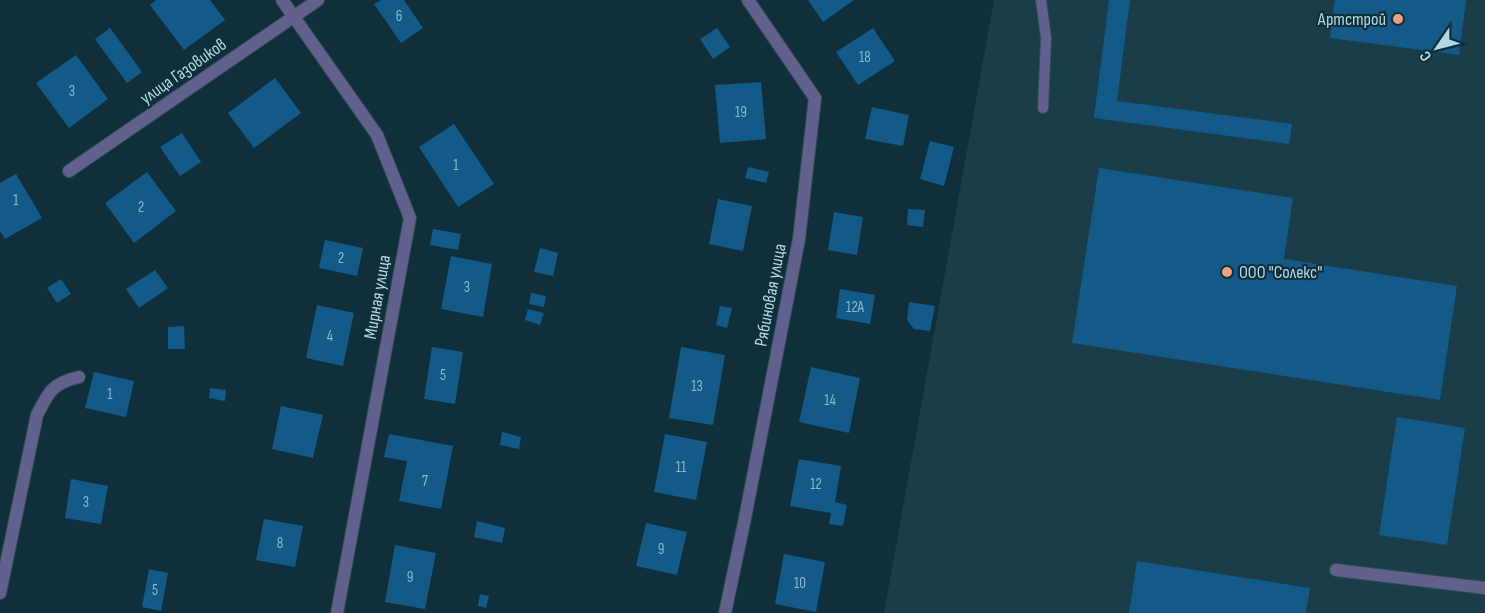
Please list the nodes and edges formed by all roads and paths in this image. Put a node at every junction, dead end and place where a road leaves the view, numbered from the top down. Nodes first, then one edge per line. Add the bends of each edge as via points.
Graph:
1 (282, 0) edge
2 (318, 0) edge
3 (748, 0) edge
4 (1041, 0) edge
5 (294, 17) junction
6 (1043, 108) dead end
7 (69, 171) dead end
8 (79, 377) dead end
9 (1336, 570) dead end
10 (1485, 588) edge
11 (0, 593) edge
12 (337, 613) edge
13 (725, 613) edge

1 - 5 street, Мирная улица
2 - 5 street, улица Газовиков
3 - 13 street, Рябиновая улица via 815,98 799,239
4 - 6 lane via 1046,38
5 - 7 street, улица Газовиков
5 - 12 street, Мирная улица via 377,135 410,218
8 - 11 street via 62,381 48,392 37,415
9 - 10 street

